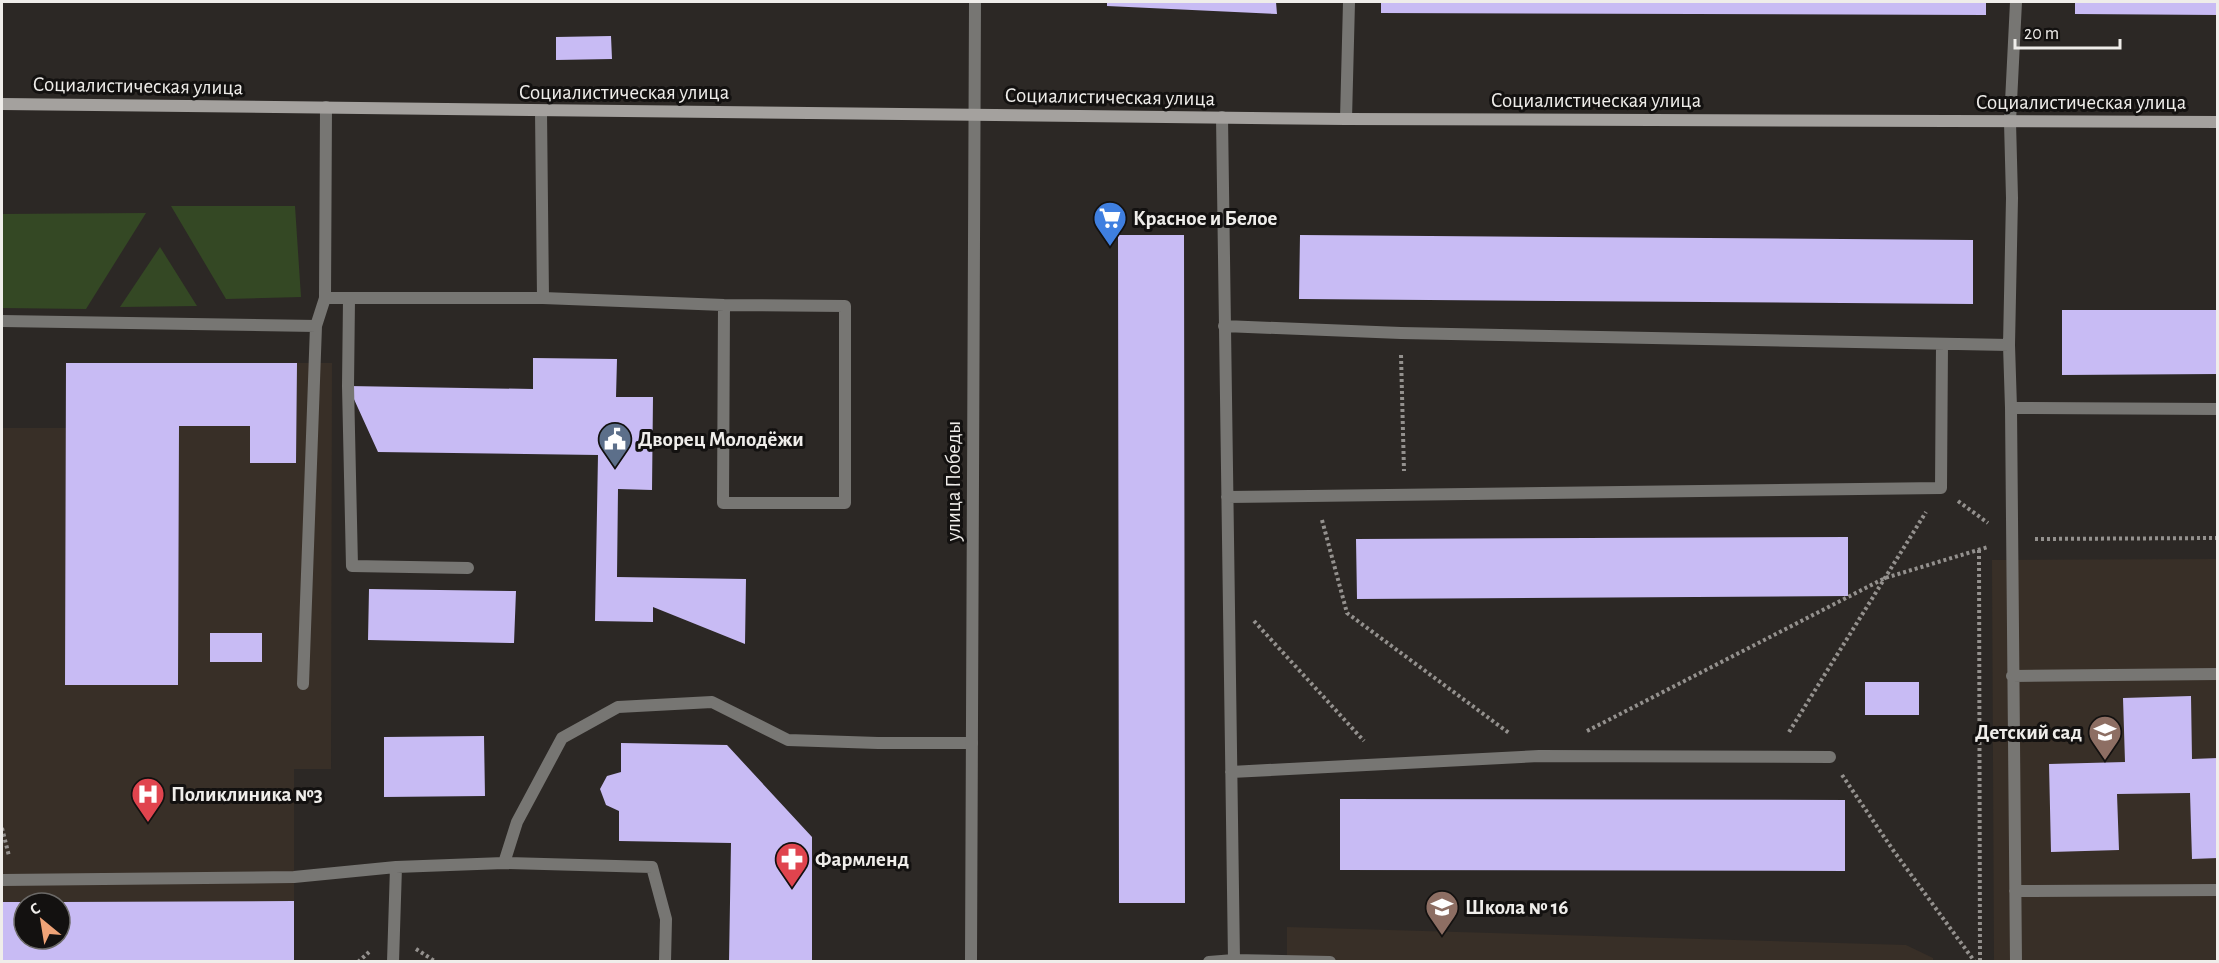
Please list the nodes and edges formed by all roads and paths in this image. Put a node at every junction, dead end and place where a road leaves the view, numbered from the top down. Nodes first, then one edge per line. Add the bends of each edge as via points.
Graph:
1 (975, 2) edge
2 (1349, 2) edge
3 (2016, 2) edge
4 (2, 104) edge
5 (326, 107) junction
6 (541, 111) junction
7 (975, 115) junction
8 (1222, 117) junction
9 (1346, 119) junction
10 (2010, 122) junction
11 (2217, 122) edge
12 (325, 298) junction
13 (543, 298) junction
14 (349, 299) junction
15 (724, 305) junction
16 (2, 321) edge
17 (316, 326) junction
18 (1224, 326) junction
19 (1401, 333) junction
20 (1942, 344) junction
21 (2009, 345) junction
22 (2011, 408) junction
23 (2217, 409) edge
24 (1941, 488) junction
25 (1404, 495) junction
26 (1316, 496) junction
27 (1227, 497) junction
28 (2217, 538) edge
29 (2011, 540) junction
30 (1979, 550) junction
31 (468, 568) dead end
32 (1885, 578) junction
33 (1228, 593) junction
34 (2217, 674) edge
35 (2012, 676) junction
36 (303, 684) dead end
37 (1581, 734) dead end
38 (972, 743) junction
39 (1539, 756) junction
40 (1774, 756) junction
41 (1830, 757) joint
42 (1384, 764) junction
43 (1231, 772) junction
44 (504, 863) junction
45 (396, 867) junction
46 (2, 880) edge
47 (2217, 890) edge
48 (2016, 891) junction
49 (1234, 960) edge
50 (393, 962) edge
51 (665, 962) edge
52 (970, 962) edge
53 (1209, 962) edge
54 (1330, 962) edge
55 (1975, 962) edge
56 (1980, 962) edge
57 (2016, 962) edge

1 - 7 street, улица Победы
2 - 9 street
3 - 10 street
4 - 5 main road, Социалистическая улица
5 - 6 main road, Социалистическая улица
5 - 12 street
6 - 7 main road, Социалистическая улица
6 - 13 street
7 - 8 main road, Социалистическая улица
7 - 38 street, улица Победы
8 - 9 main road, Социалистическая улица
8 - 18 street
9 - 10 main road, Социалистическая улица
10 - 11 main road, Социалистическая улица
10 - 21 street
12 - 14 street
12 - 17 street
13 - 14 street
13 - 15 street
14 - 31 street via 352,566
15 - 15 street via 723,503 845,503 845,306
16 - 17 street
17 - 36 street
18 - 19 street
18 - 27 street
19 - 20 street
19 - 25 path
20 - 21 street
20 - 24 street
21 - 22 street
22 - 23 street
22 - 29 street
24 - 25 street
24 - 29 path
24 - 32 path
25 - 26 street
26 - 27 street
26 - 39 path via 1347,613
27 - 33 street
28 - 29 path
29 - 30 path
29 - 35 street
30 - 32 path
30 - 56 path
32 - 37 path
32 - 40 path
33 - 42 path
33 - 43 street
34 - 35 street
35 - 48 street
38 - 44 street via 788,740 712,702 618,707 562,738 517,822
38 - 52 street, улица Победы
39 - 40 street
39 - 42 street
40 - 41 street
41 - 55 path
42 - 43 street
43 - 49 street
44 - 45 street
44 - 51 street via 652,867 666,919
45 - 46 street via 294,877
45 - 50 street
47 - 48 street
48 - 57 street
49 - 53 street
49 - 54 street

